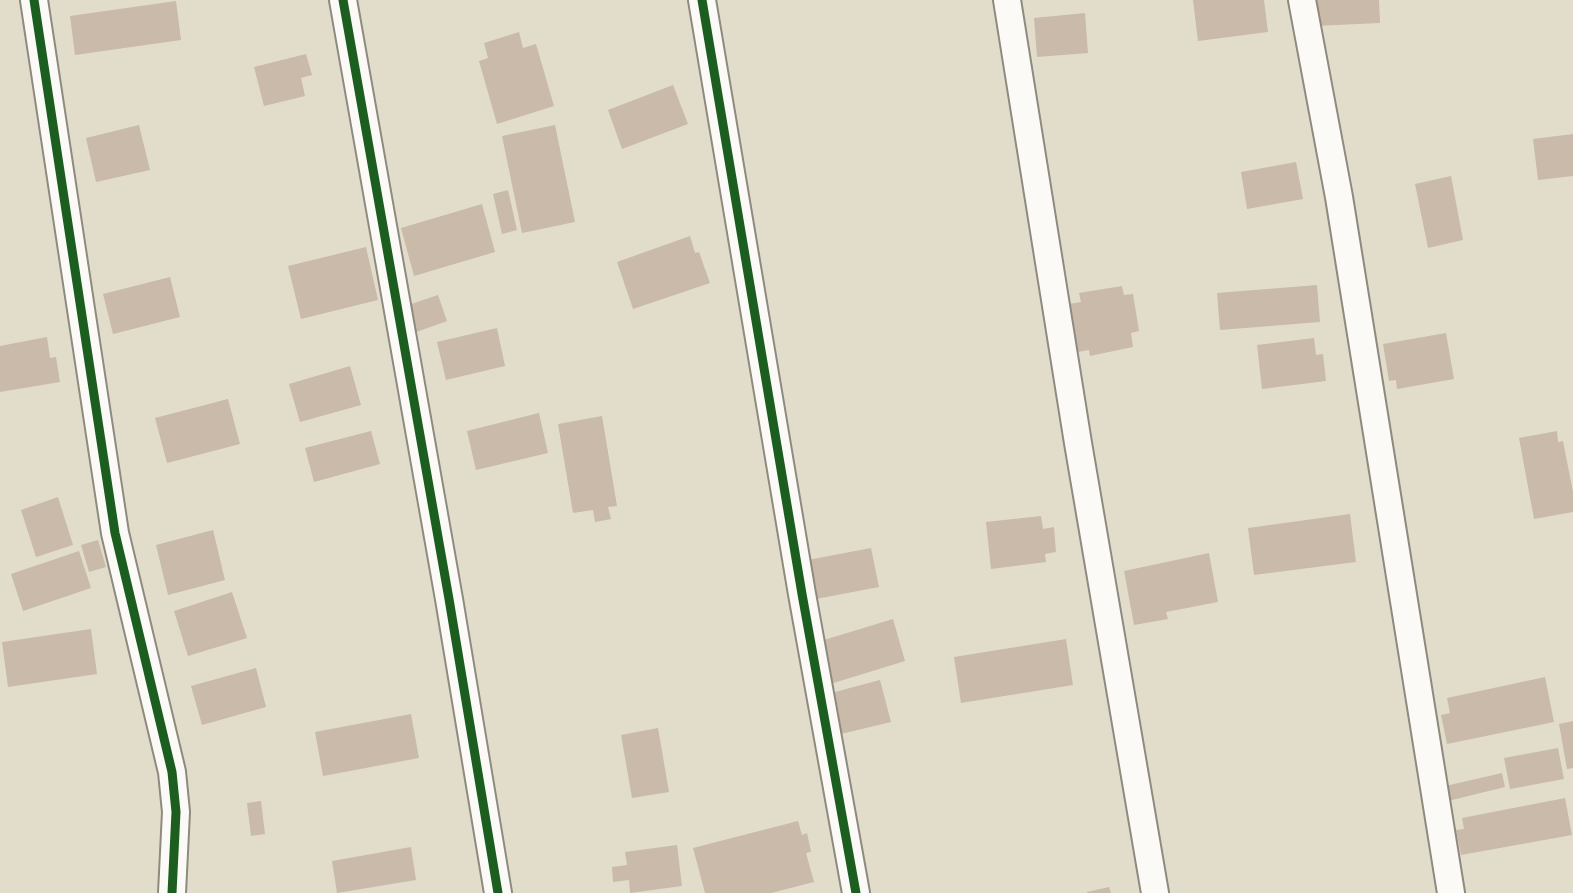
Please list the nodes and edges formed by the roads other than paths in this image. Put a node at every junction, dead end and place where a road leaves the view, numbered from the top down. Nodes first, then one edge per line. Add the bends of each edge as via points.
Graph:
1 (34, 0) edge
2 (343, 0) edge
3 (702, 0) edge
4 (1007, 0) edge
5 (1302, 0) edge
6 (172, 893) edge
7 (498, 893) edge
8 (856, 893) edge
9 (1155, 893) edge
10 (1451, 893) edge

1 - 6 street via 115,533 172,772 176,811
2 - 7 street
3 - 8 street
4 - 9 street
5 - 10 street via 1339,197

